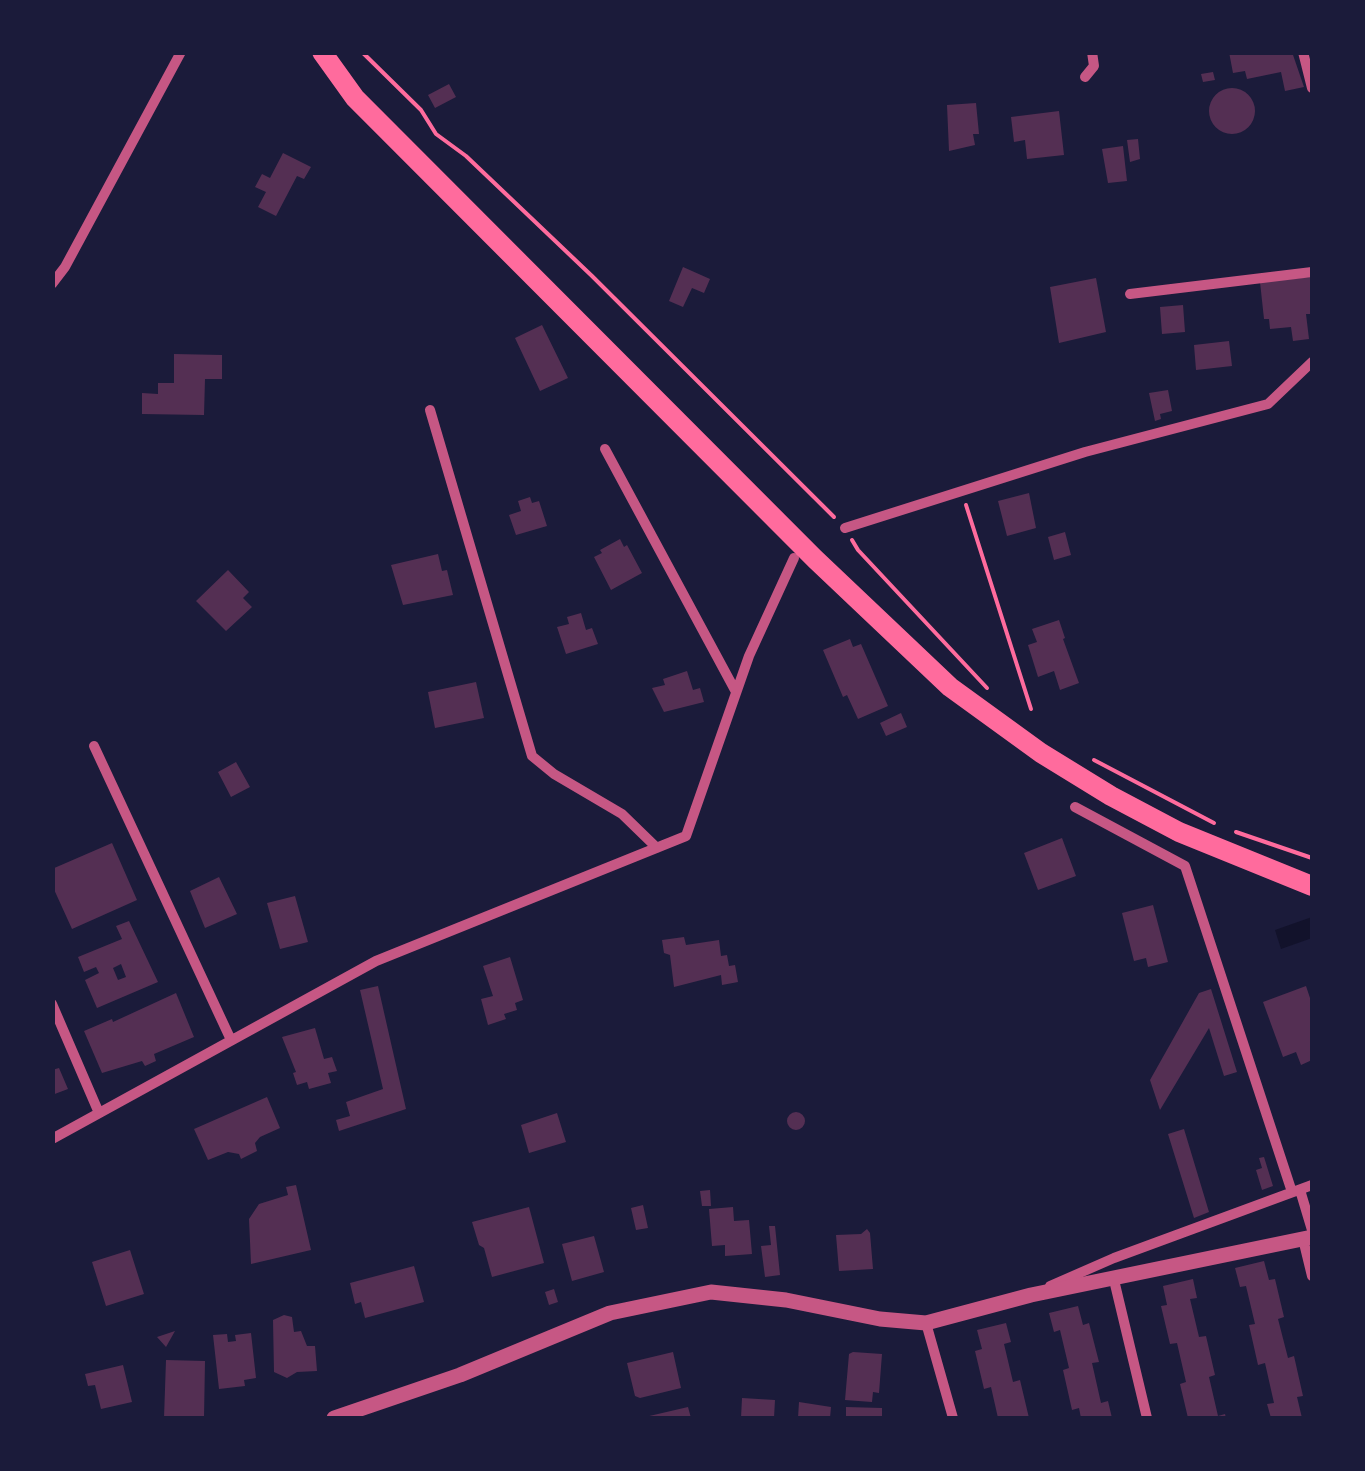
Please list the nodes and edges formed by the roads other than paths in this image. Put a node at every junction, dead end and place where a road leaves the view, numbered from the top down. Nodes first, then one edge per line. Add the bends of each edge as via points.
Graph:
1 (181, 52) edge
2 (322, 52) edge
3 (1092, 52) edge
4 (1304, 52) edge
5 (1085, 78) dead end
6 (1312, 88) edge
7 (1312, 272) edge
8 (52, 284) edge
9 (1130, 294) dead end
10 (1312, 362) edge
11 (430, 410) dead end
12 (605, 450) dead end
13 (846, 528) road end
14 (794, 558) dead end
15 (736, 692) junction
16 (94, 746) dead end
17 (1075, 808) dead end
18 (656, 848) junction
19 (1312, 886) edge
20 (52, 1004) edge
21 (232, 1040) junction
22 (99, 1113) junction
23 (52, 1139) edge
24 (1312, 1184) edge
25 (1296, 1191) junction
26 (1310, 1236) edge
27 (1312, 1276) edge
28 (1114, 1280) junction
29 (1031, 1295) junction
30 (926, 1324) junction
31 (334, 1418) edge
32 (953, 1418) edge
33 (1147, 1418) edge

1 - 8 street
2 - 19 main road via 355,98 950,687 1111,796
3 - 5 street via 1094,66
4 - 6 street
7 - 9 street
10 - 13 street via 1268,404 1084,452
11 - 18 street via 532,756 622,814
12 - 15 street
14 - 15 street
15 - 18 street via 686,836
16 - 21 street
17 - 25 street via 1185,866
18 - 21 street via 376,961
20 - 22 street
21 - 22 street
22 - 23 street
24 - 25 street
25 - 26 street
25 - 29 street
26 - 27 street
26 - 28 street
28 - 29 street
28 - 33 street
29 - 30 street
30 - 31 street via 711,1292 610,1313
30 - 32 street

